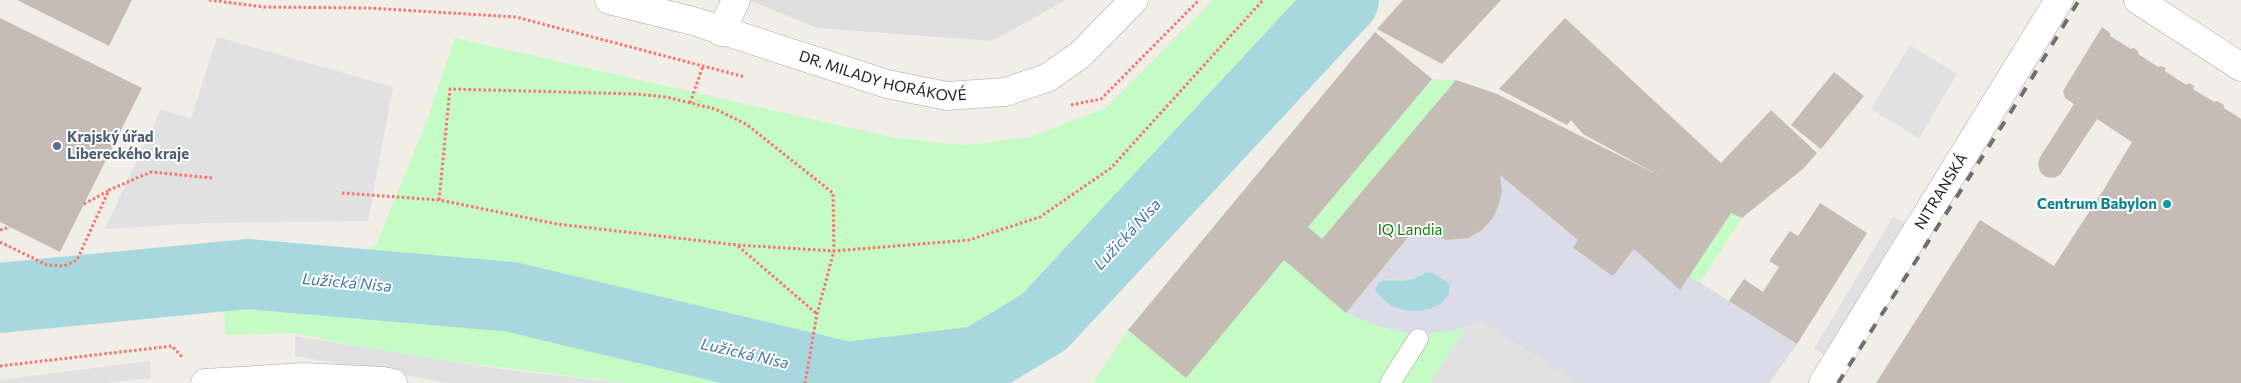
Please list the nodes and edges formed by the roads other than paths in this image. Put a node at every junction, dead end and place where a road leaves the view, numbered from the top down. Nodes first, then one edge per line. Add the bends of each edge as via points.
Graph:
1 (608, 0) edge
2 (736, 0) edge
3 (1134, 0) edge
4 (2059, 0) edge
5 (2138, 0) edge
6 (722, 32) junction
7 (2241, 67) edge
8 (1418, 339) dead end
9 (386, 382) edge
10 (206, 383) edge
11 (1390, 383) edge
12 (1823, 383) edge

1 - 6 street, DR. MILADY HORÁKOVÉ
2 - 6 street
3 - 6 street, DR. MILADY HORÁKOVÉ via 1080,54 1047,78 1005,92 974,95 947,96 887,84
4 - 12 street, NITRANSKÁ
5 - 7 street
8 - 11 lane
9 - 10 street via 304,377

